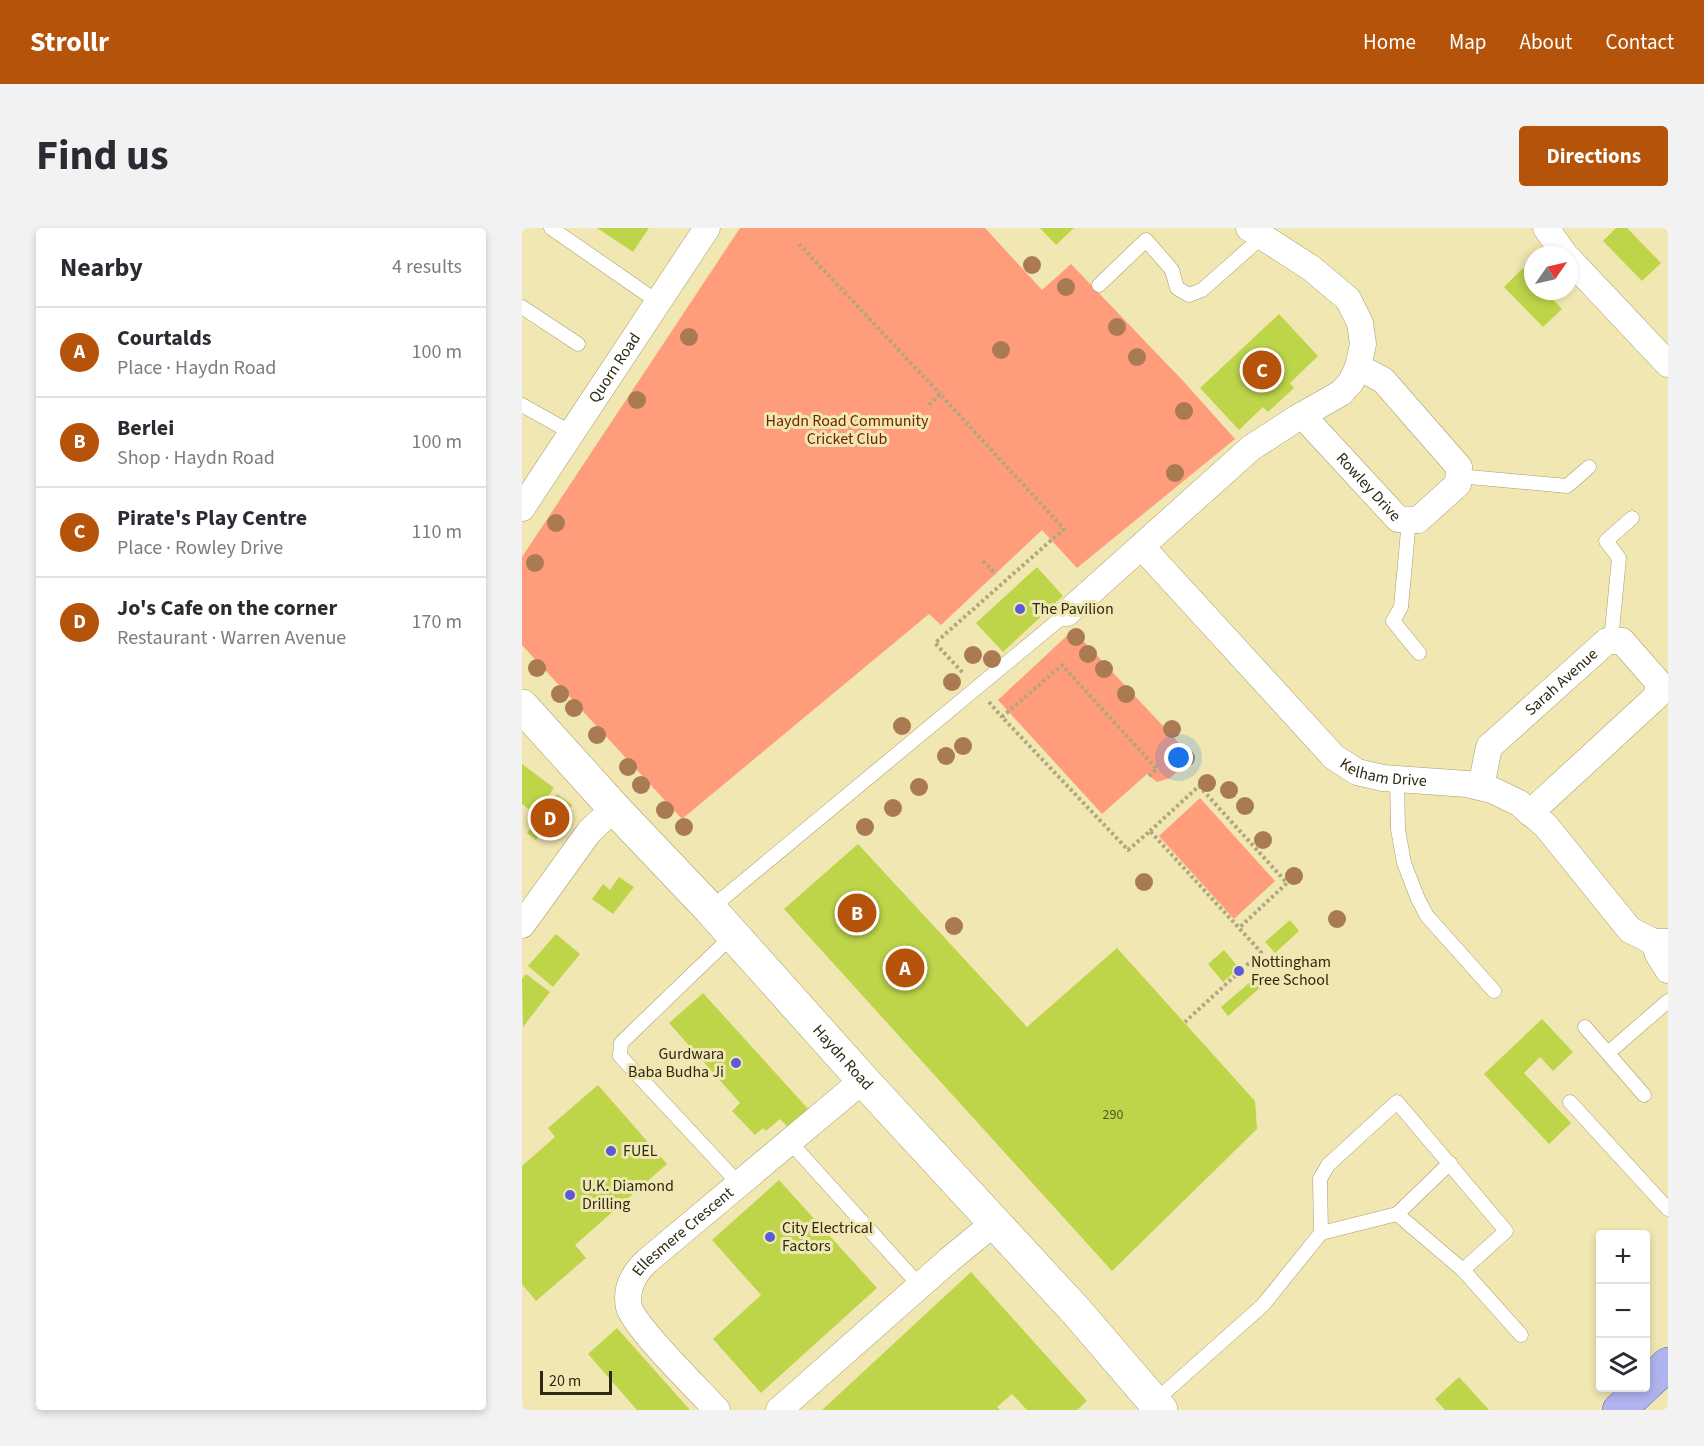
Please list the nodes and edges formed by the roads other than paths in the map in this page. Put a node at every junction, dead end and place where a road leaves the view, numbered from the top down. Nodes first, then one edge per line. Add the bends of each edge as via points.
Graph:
1 (551, 228) edge
2 (707, 228) edge
3 (1546, 228) edge
4 (1255, 233) edge
5 (1559, 246) edge
6 (1578, 269) edge
7 (1099, 285) dead end
8 (658, 302) junction
9 (522, 307) edge
10 (578, 344) dead end
11 (1668, 364) edge
12 (1358, 367) junction
13 (522, 405) edge
14 (1302, 415) junction
15 (572, 433) junction
16 (1589, 467) dead end
17 (1458, 476) junction
18 (522, 508) edge
19 (1632, 518) dead end
20 (1409, 520) junction
21 (1142, 547) junction
22 (1067, 613) joint
23 (1611, 641) junction
24 (1419, 653) dead end
25 (1663, 690) edge
26 (522, 706) edge
27 (1397, 779) junction
28 (1481, 787) junction
29 (614, 808) junction
30 (1530, 813) junction
31 (711, 909) junction
32 (522, 925) edge
33 (733, 935) junction
34 (1661, 942) edge
35 (1668, 970) edge
36 (1494, 991) dead end
37 (1668, 1001) edge
38 (1585, 1027) dead end
39 (1608, 1053) junction
40 (863, 1080) junction
41 (1644, 1095) dead end
42 (1570, 1102) dead end
43 (790, 1142) junction
44 (1450, 1163) junction
45 (740, 1185) junction
46 (1668, 1209) edge
47 (1397, 1214) junction
48 (994, 1223) junction
49 (1321, 1233) junction
50 (1463, 1270) junction
51 (920, 1286) junction
52 (1521, 1335) dead end
53 (1668, 1364) edge
54 (1650, 1380) edge
55 (1638, 1392) edge
56 (1158, 1406) edge
57 (717, 1410) edge
58 (779, 1410) edge
59 (1619, 1410) edge

1 - 8 lane
2 - 8 street, Quorn Road
3 - 5 street
4 - 7 lane via 1202,290 1189,296 1177,288 1172,270 1146,240
4 - 12 street via 1311,268 1348,299 1360,323 1363,344
6 - 11 street
8 - 15 street, Quorn Road
9 - 10 lane
12 - 14 street via 1341,393
12 - 17 street via 1383,380 1459,467
13 - 15 lane
14 - 20 street, Rowley Drive via 1398,519
14 - 21 street via 1251,448
15 - 18 street, Quorn Road
16 - 17 lane via 1567,486
17 - 20 street, Rowley Drive via 1458,484 1426,513 1418,520
19 - 23 lane via 1606,541 1619,558
20 - 24 lane via 1401,608 1393,621
21 - 22 street
21 - 27 street, Kelham Drive via 1334,758 1357,772
22 - 31 lane
23 - 25 street, Sarah Avenue via 1622,641
23 - 28 street, Sarah Avenue via 1489,747
25 - 30 street, Sarah Avenue
26 - 29 street, Haydn Road
27 - 28 street, Kelham Drive
27 - 36 lane via 1404,863 1418,899 1427,915
28 - 30 street, Kelham Drive
29 - 31 street, Haydn Road
29 - 32 street via 589,832
30 - 34 street, Kelham Drive via 1546,826 1630,930
31 - 33 street, Haydn Road
33 - 40 street, Haydn Road
33 - 45 lane via 621,1043 620,1056
34 - 35 street, Kelham Drive via 1658,954
37 - 39 lane
38 - 39 lane
39 - 41 lane
40 - 43 street, Ellesmere Crescent
40 - 48 street, Haydn Road
42 - 46 lane
43 - 45 street, Ellesmere Crescent
43 - 51 lane
44 - 47 lane
44 - 49 lane via 1397,1102 1328,1165 1320,1179
44 - 50 lane via 1506,1231
45 - 57 street, Ellesmere Crescent via 640,1268 628,1296 638,1324
47 - 49 lane
47 - 50 lane
48 - 51 street
48 - 56 street, Haydn Road
49 - 56 lane via 1263,1305
50 - 52 lane
51 - 58 street
53 - 54 main road
55 - 59 main road

